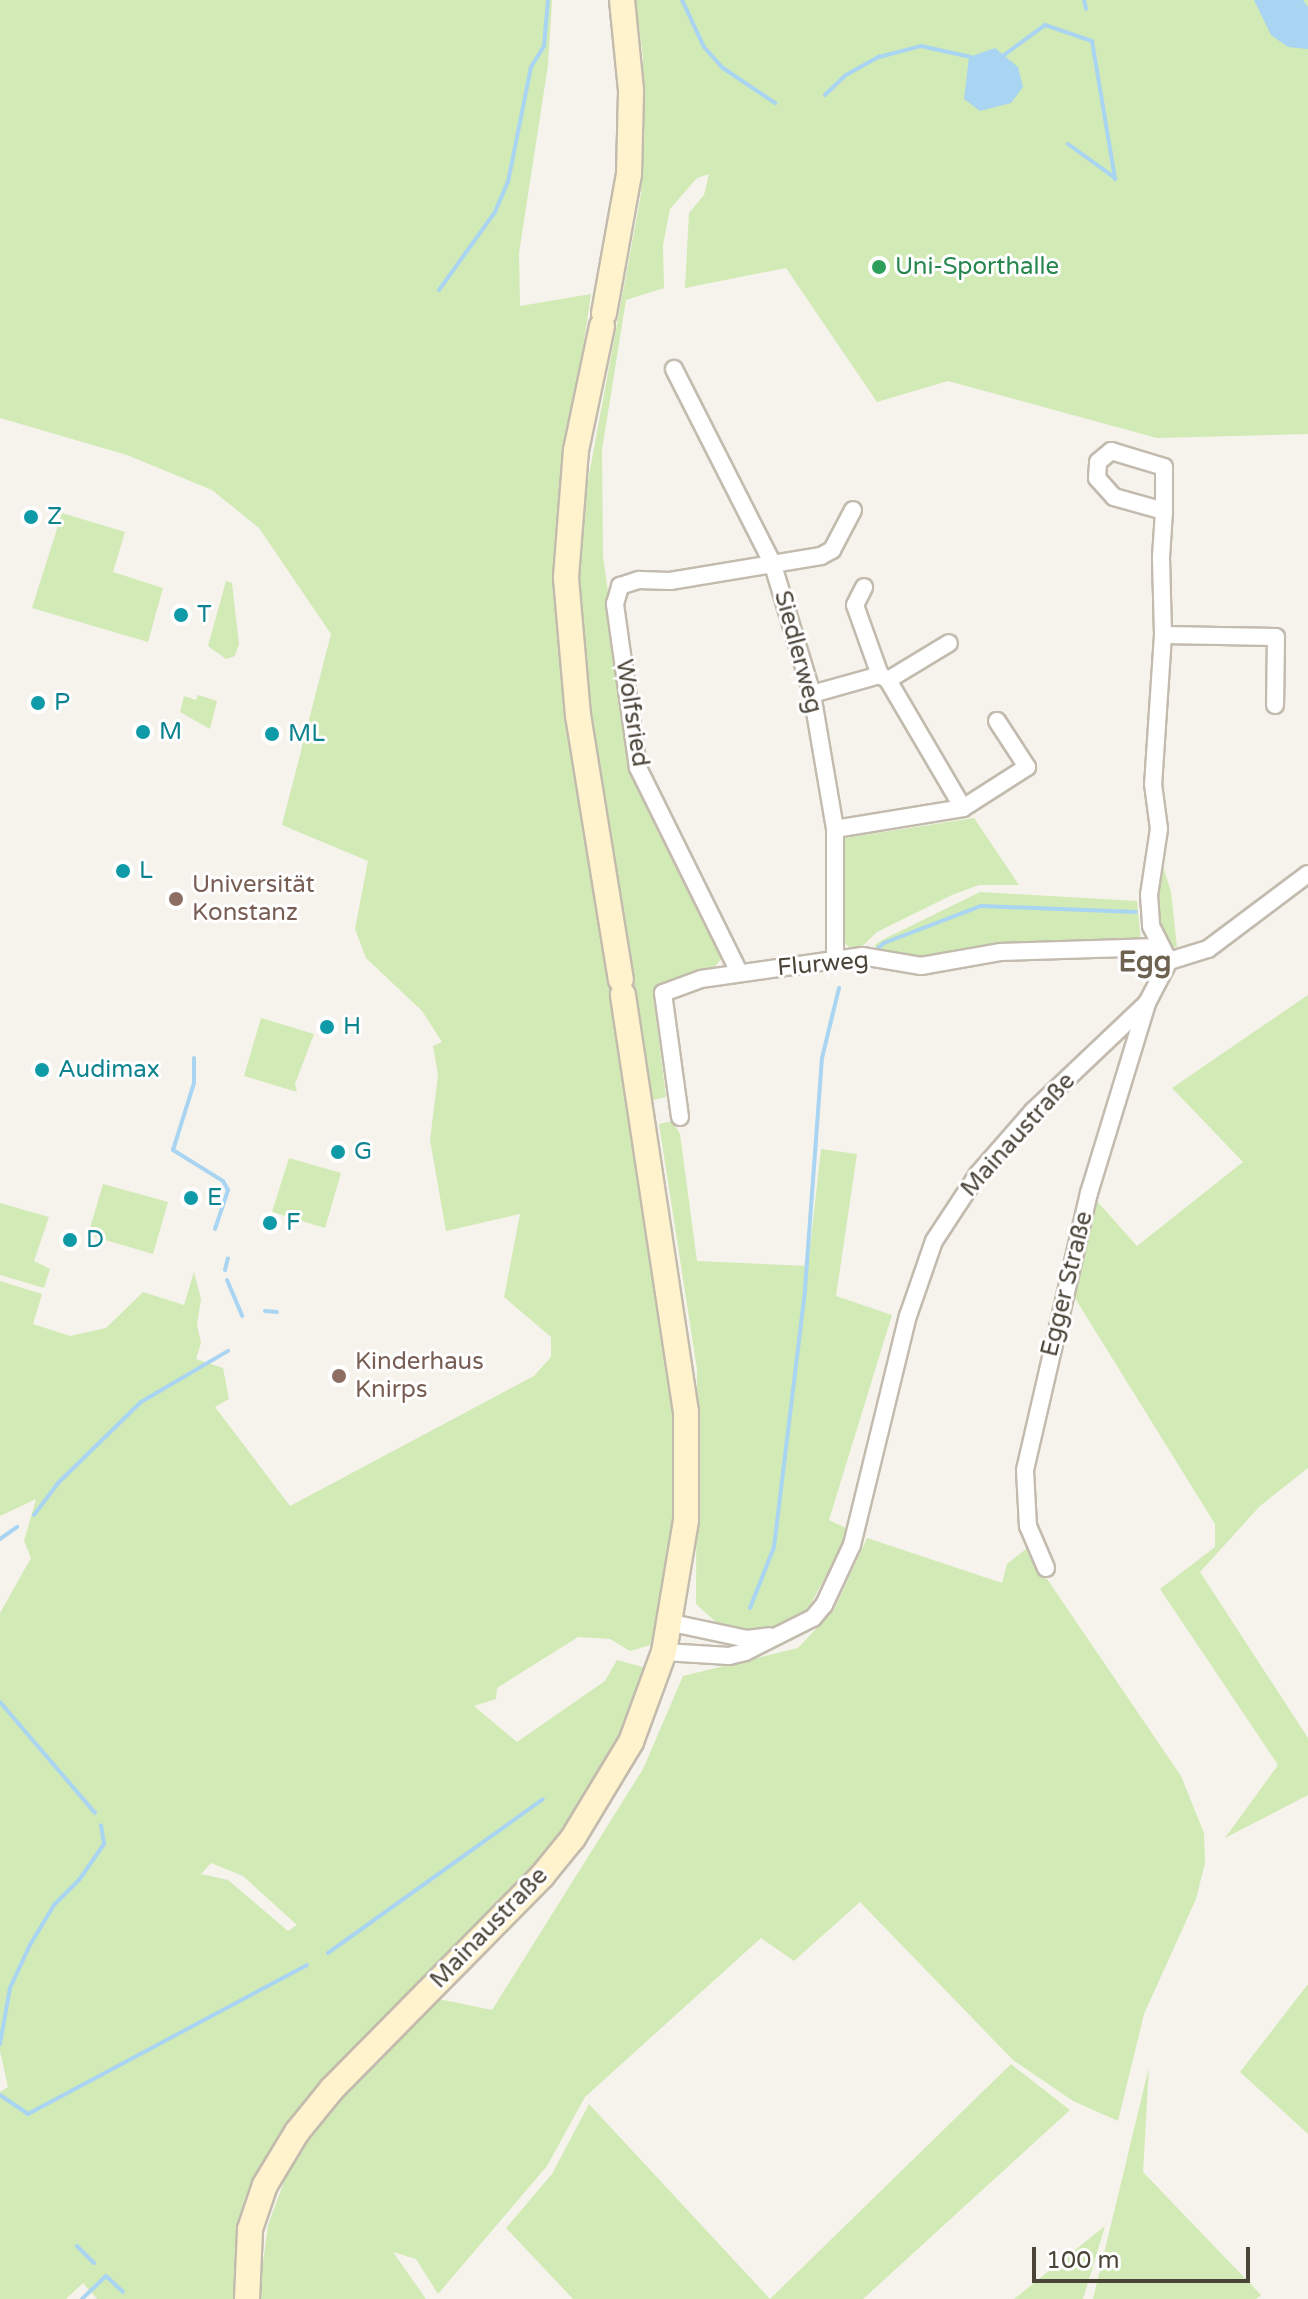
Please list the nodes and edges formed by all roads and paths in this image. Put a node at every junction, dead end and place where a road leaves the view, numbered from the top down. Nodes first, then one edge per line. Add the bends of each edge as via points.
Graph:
1 (622, 0) edge
2 (674, 369) dead end
3 (853, 510) dead end
4 (1164, 511) junction
5 (772, 562) junction
6 (864, 587) dead end
7 (1163, 635) junction
8 (949, 643) dead end
9 (884, 677) junction
10 (812, 694) junction
11 (1275, 705) dead end
12 (997, 721) dead end
13 (963, 808) junction
14 (835, 829) junction
15 (1305, 873) edge
16 (1157, 947) junction
17 (835, 958) junction
18 (1169, 961) junction
19 (739, 972) junction
20 (1147, 1003) junction
21 (680, 1117) dead end
22 (1046, 1568) dead end
23 (672, 1623) junction
24 (787, 1633) junction
25 (664, 1652) junction
26 (247, 2299) edge

1 - 23 main road via 631,90 629,174 576,450 566,578 578,715 686,1412 686,1520
2 - 5 street, Siedlerweg
3 - 5 street via 832,550 785,565
4 - 4 street via 1164,467 1111,451 1098,462 1097,478 1114,497
4 - 7 street
5 - 10 street, Siedlerweg
5 - 19 street, Wolfsried via 670,581 639,580 620,586 615,604 638,768
6 - 9 street via 855,605
7 - 11 street via 1276,637
7 - 16 street via 1153,784 1159,829 1149,895
8 - 9 street
9 - 10 street
9 - 13 street
10 - 14 street, Siedlerweg
12 - 13 street via 1027,767
13 - 14 street
14 - 17 street, Siedlerweg
15 - 18 street via 1208,949
16 - 17 street, Flurweg via 1000,952 921,966 862,956
16 - 18 street
17 - 19 street, Flurweg
18 - 20 street, Mainaustraße
19 - 21 street, Flurweg via 663,993
20 - 22 street, Egger Straße via 1089,1193 1025,1470 1028,1526
20 - 24 street, Mainaustraße via 1033,1111 978,1174 934,1241 908,1316 843,1571 813,1618
23 - 24 street, Mainaustraße via 747,1639
23 - 25 main road
24 - 25 street, Mainaustraße via 729,1656
25 - 26 main road, Mainaustraße via 631,1742 573,1838 297,2132 265,2185 250,2229

